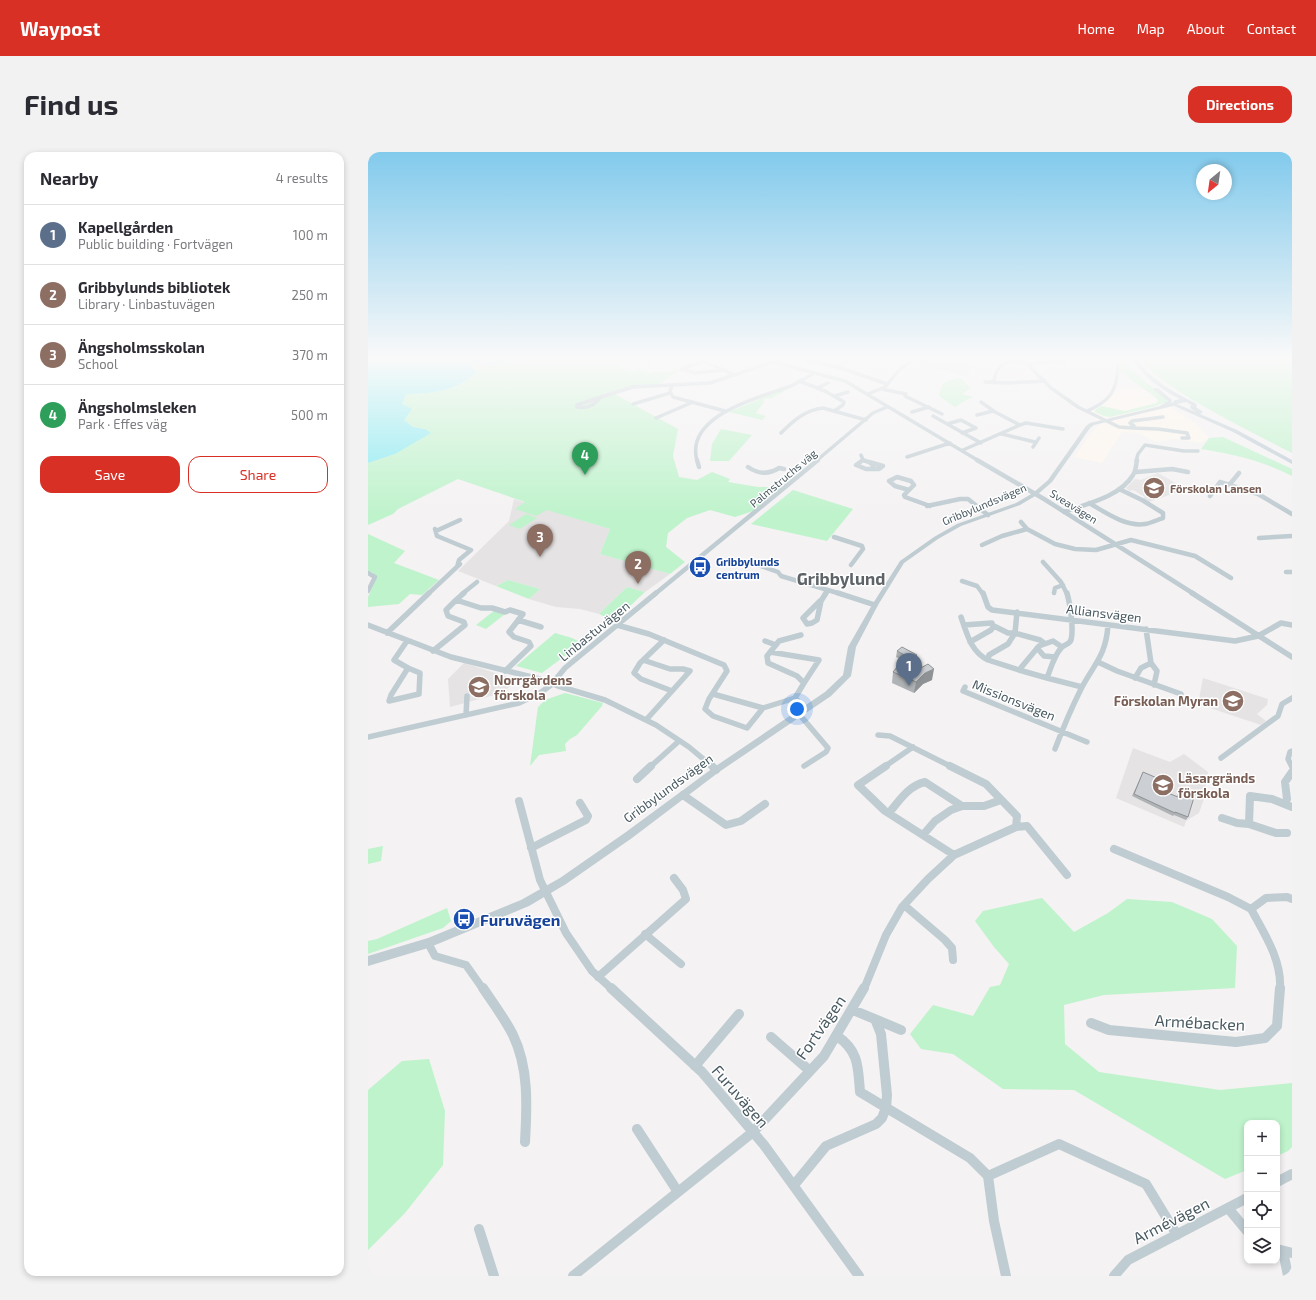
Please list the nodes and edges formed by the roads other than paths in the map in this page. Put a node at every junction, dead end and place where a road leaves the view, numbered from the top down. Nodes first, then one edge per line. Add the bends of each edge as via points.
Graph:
1 (676, 409) edge
2 (720, 409) edge
3 (729, 409) edge
4 (814, 409) edge
5 (828, 409) edge
6 (881, 409) edge
7 (891, 409) edge
8 (919, 409) edge
9 (935, 409) edge
10 (1084, 409) edge
11 (1090, 409) edge
12 (1157, 409) edge
13 (1186, 409) edge
14 (1195, 409) edge
15 (1147, 410) joint
16 (725, 411) junction
17 (834, 411) joint
18 (993, 411) joint
19 (1087, 411) junction
20 (912, 412) dead end
21 (942, 414) dead end
22 (977, 415) dead end
23 (933, 416) dead end
24 (1164, 417) dead end
25 (656, 418) dead end
26 (866, 420) junction
27 (1105, 420) junction
28 (1212, 420) junction
29 (948, 424) junction
30 (1020, 425) junction
31 (1134, 428) junction
32 (1063, 429) dead end
33 (962, 433) junction
34 (781, 434) dead end
35 (1002, 434) junction
36 (1039, 438) dead end
37 (1182, 438) dead end
38 (1035, 442) junction
39 (950, 443) junction
40 (981, 443) junction
41 (1033, 447) dead end
42 (962, 450) junction
43 (1198, 451) dead end
44 (906, 452) dead end
45 (861, 455) dead end
46 (913, 455) junction
47 (907, 457) dead end
48 (863, 460) junction
49 (868, 462) junction
50 (1292, 462) edge
51 (699, 467) dead end
52 (748, 467) dead end
53 (784, 469) dead end
54 (872, 469) junction
55 (1136, 472) junction
56 (1188, 472) dead end
57 (1239, 473) dead end
58 (1230, 484) junction
59 (1119, 489) junction
60 (909, 490) junction
61 (1035, 494) junction
62 (1210, 496) dead end
63 (1089, 503) junction
64 (1064, 512) junction
65 (1292, 514) edge
66 (988, 515) junction
67 (460, 520) dead end
68 (1021, 522) dead end
69 (1027, 529) junction
70 (834, 536) dead end
71 (1292, 536) edge
72 (1259, 538) dead end
73 (982, 545) dead end
74 (1116, 545) junction
75 (709, 550) joint
76 (747, 561) dead end
77 (1043, 562) dead end
78 (851, 565) dead end
79 (1286, 572) dead end
80 (1292, 572) edge
81 (368, 574) edge
82 (1230, 578) dead end
83 (962, 580) dead end
84 (477, 582) dead end
85 (1063, 585) junction
86 (368, 591) edge
87 (828, 591) junction
88 (1054, 593) dead end
89 (456, 600) junction
90 (820, 601) dead end
91 (875, 605) junction
92 (992, 610) junction
93 (1017, 612) junction
94 (961, 616) dead end
95 (518, 620) junction
96 (1071, 620) junction
97 (993, 624) junction
98 (368, 625) edge
99 (617, 625) junction
100 (964, 625) junction
101 (1108, 625) junction
102 (1292, 625) edge
103 (541, 627) dead end
104 (1146, 629) junction
105 (387, 632) junction
106 (1015, 633) junction
107 (801, 635) dead end
108 (1258, 636) junction
109 (408, 640) junction
110 (664, 640) junction
111 (764, 641) dead end
112 (970, 642) junction
113 (1044, 643) junction
114 (776, 645) junction
115 (1062, 647) junction
116 (1037, 648) junction
117 (433, 651) junction
118 (770, 652) junction
119 (1055, 657) junction
120 (1292, 657) edge
121 (643, 660) junction
122 (988, 660) junction
123 (1098, 662) junction
124 (1151, 663) junction
125 (408, 668) junction
126 (1019, 670) junction
127 (505, 671) junction
128 (1047, 678) junction
129 (1135, 678) junction
130 (804, 683) junction
131 (551, 685) junction
132 (1154, 685) junction
133 (965, 687) dead end
134 (1082, 687) junction
135 (672, 692) junction
136 (712, 694) junction
137 (1181, 694) dead end
138 (467, 696) dead end
139 (794, 698) junction
140 (1292, 698) edge
141 (763, 708) junction
142 (806, 709) junction
143 (799, 714) junction
144 (466, 715) junction
145 (646, 720) junction
146 (1062, 731) junction
147 (878, 735) dead end
148 (368, 737) edge
149 (679, 741) junction
150 (1088, 742) dead end
151 (913, 747) junction
152 (1055, 749) dead end
153 (1292, 751) edge
154 (1221, 758) dead end
155 (804, 766) dead end
156 (1292, 766) edge
157 (716, 770) junction
158 (1292, 772) edge
159 (637, 778) dead end
160 (683, 795) junction
161 (1002, 800) junction
162 (519, 801) dead end
163 (580, 802) dead end
164 (1285, 803) junction
165 (765, 804) dead end
166 (962, 806) junction
167 (1292, 807) edge
168 (889, 813) junction
169 (1222, 818) dead end
170 (1249, 824) junction
171 (1016, 827) junction
172 (1287, 833) dead end
173 (923, 835) junction
174 (531, 848) junction
175 (1114, 849) dead end
176 (954, 855) junction
177 (1067, 875) dead end
178 (674, 878) dead end
179 (545, 891) junction
180 (1292, 899) edge
181 (904, 905) junction
182 (1251, 909) junction
183 (646, 934) junction
184 (428, 943) junction
185 (953, 960) dead end
186 (368, 962) edge
187 (681, 964) dead end
188 (598, 977) junction
189 (853, 1010) junction
190 (739, 1014) dead end
191 (876, 1019) junction
192 (1091, 1023) dead end
193 (901, 1030) dead end
194 (837, 1036) junction
195 (771, 1038) dead end
196 (695, 1066) junction
197 (810, 1071) junction
198 (886, 1108) junction
199 (637, 1129) dead end
200 (753, 1132) junction
201 (525, 1142) dead end
202 (1292, 1174) edge
203 (988, 1176) junction
204 (1280, 1180) edge
205 (794, 1185) junction
206 (678, 1192) junction
207 (1244, 1200) edge
208 (1228, 1208) junction
209 (1245, 1228) edge
210 (479, 1229) dead end
211 (1177, 1235) junction
212 (1284, 1251) edge
213 (494, 1276) edge
214 (573, 1276) edge
215 (859, 1276) edge
216 (1006, 1276) edge
217 (1114, 1276) edge
218 (1288, 1276) edge

1 - 25 street
2 - 16 street
3 - 16 street
4 - 34 street via 798,417
5 - 17 street
6 - 26 street, Palmstruchs väg
7 - 39 street, Sveavägen
8 - 20 street
9 - 21 street
10 - 19 street
11 - 19 street
12 - 15 street, Gribbylundsvägen
13 - 28 main road
14 - 28 main road
15 - 27 street, Gribbylundsvägen
16 - 51 street via 702,432 696,448
17 - 26 street
18 - 22 street
18 - 30 street
19 - 27 street
23 - 29 street
24 - 31 street via 1132,421 1130,423
26 - 75 street, Palmstruchs väg
27 - 31 street via 1119,427
27 - 61 street, Gribbylundsvägen via 1088,427 1050,481
28 - 50 main road
29 - 33 street
29 - 33 street via 961,420 976,428
30 - 32 street via 1026,423
30 - 35 street
31 - 37 street via 1188,433 1189,438
33 - 40 street
35 - 38 street
35 - 40 street
36 - 38 street
38 - 41 street
39 - 42 street, Sveavägen
39 - 46 street
40 - 42 street
42 - 61 street, Sveavägen
43 - 55 street via 1145,445 1137,456
44 - 46 street
45 - 48 street
46 - 47 street
48 - 49 street
48 - 54 street via 856,465
49 - 54 street via 873,466
49 - 54 street via 882,466 879,469
52 - 53 street via 760,474
55 - 56 street via 1172,469
55 - 59 street via 1130,481
57 - 58 street
58 - 62 street via 1220,482
58 - 65 street via 1274,501
59 - 63 street
59 - 63 street via 1163,513 1163,518 1143,525 1116,518
60 - 60 street via 914,485 911,481 897,477 889,481 895,486
60 - 66 street via 905,497 928,506 968,499
61 - 64 street, Sveavägen
61 - 66 street, Gribbylundsvägen via 1018,504
63 - 64 street
64 - 74 street, Sveavägen
66 - 91 street, Gribbylundsvägen via 959,525 906,559
67 - 105 street via 435,530 437,536 471,550 459,560 458,566
68 - 69 street
69 - 73 street
69 - 74 street via 1048,542 1065,548 1096,550
70 - 78 street via 862,546 863,550
71 - 72 street
74 - 82 street via 1124,540 1131,540 1196,556
74 - 108 street, Sveavägen
75 - 99 street, Linbastuvägen
76 - 87 street via 778,572 781,576
77 - 85 street
79 - 80 street
81 - 86 street via 375,577
83 - 92 street via 971,581 984,592 988,607
84 - 89 street
85 - 88 street via 1055,588
85 - 96 street via 1069,597
87 - 90 street
87 - 91 street
89 - 95 street via 481,608 505,612 510,610 523,614
89 - 117 street via 446,610 448,616 464,622 465,625
91 - 142 street, Gribbylundsvägen via 852,647 847,676 828,694
92 - 93 street, Alliansvägen
92 - 97 street
93 - 96 street, Alliansvägen
93 - 106 street
94 - 100 street
95 - 103 street
95 - 127 street via 509,632 514,637 529,642 531,646
96 - 101 street, Alliansvägen
96 - 115 street via 1072,639
97 - 100 street
97 - 106 street
97 - 112 street via 991,630
98 - 105 street
99 - 110 street
99 - 131 street, Linbastuvägen via 565,668
100 - 112 street
101 - 104 street, Alliansvägen
101 - 123 street, Missionsvägen via 1107,640
102 - 108 street, Alliansvägen via 1281,623
104 - 108 street, Alliansvägen via 1235,641
104 - 124 street
105 - 109 street
106 - 113 street
106 - 122 street via 1008,644 989,654
107 - 114 street via 779,641
108 - 120 street, Sveavägen
109 - 117 street
109 - 125 street via 394,660
110 - 121 street
110 - 136 street via 724,665 727,671 724,680
111 - 114 street
112 - 122 street via 979,655
113 - 115 street via 1053,641
113 - 116 street
114 - 118 street
115 - 119 street
116 - 119 street via 1043,656
116 - 126 street
117 - 127 street
118 - 130 street via 767,656 768,663 801,678
118 - 130 street via 819,660
119 - 128 street
121 - 135 street via 634,673 641,679
121 - 135 street via 670,669 690,671
122 - 126 street
123 - 129 street
123 - 134 street, Missionsvägen
124 - 129 street via 1142,667
124 - 132 street via 1158,672
125 - 125 street via 391,695 389,701 419,694 420,673
126 - 128 street
127 - 131 street via 540,679
128 - 134 street
129 - 132 street
130 - 139 street
131 - 144 street via 519,703
131 - 145 street via 588,694
132 - 137 street
133 - 146 street, Missionsvägen via 963,691
134 - 146 street, Missionsvägen
135 - 145 street
136 - 141 street
136 - 141 street via 705,709 713,716 747,728
138 - 144 street
139 - 141 street
139 - 142 street
140 - 154 street via 1282,704 1278,716
142 - 143 street, Gribbylundsvägen
143 - 155 street via 828,748
143 - 157 street, Gribbylundsvägen
144 - 148 street
145 - 149 street
146 - 150 street
146 - 152 street, Missionsvägen
147 - 151 street
149 - 157 street
149 - 159 street
151 - 161 street via 986,784
151 - 168 street via 858,785
153 - 156 street via 1288,759
157 - 160 street, Gribbylundsvägen
158 - 164 street via 1285,782
160 - 165 street via 731,826
160 - 179 street, Gribbylundsvägen
161 - 166 street via 977,807
161 - 171 street via 1017,816
162 - 174 street, Furuvägen
163 - 174 street via 588,816 586,820
164 - 167 street
164 - 170 street via 1262,796 1250,796
166 - 168 street via 925,782 920,782
166 - 173 street via 938,818
168 - 173 street
169 - 170 street
170 - 172 street via 1276,833
171 - 176 street, Fortvägen
171 - 177 street via 1027,826 1032,830
173 - 176 street
174 - 179 street, Furuvägen
175 - 182 street
176 - 181 street, Fortvägen
178 - 183 street via 686,899
179 - 184 street, Gribbylundsvägen via 525,903
179 - 188 street, Furuvägen via 566,932
180 - 182 street via 1266,898
181 - 185 street via 945,940 952,948
181 - 189 street, Fortvägen via 886,935
182 - 192 street, Armébacken via 1272,948 1280,983 1278,1026 1265,1038 1236,1042 1109,1030
183 - 187 street
183 - 188 street
184 - 186 street, Gribbylundsvägen
184 - 201 street via 435,956 466,965 513,1036 524,1071 527,1104
188 - 196 street, Furuvägen
189 - 191 street
189 - 194 street, Fortvägen
190 - 196 street
191 - 193 street
191 - 198 street via 881,1034
194 - 197 street, Fortvägen
194 - 198 street via 847,1042 855,1053 860,1092
195 - 197 street
196 - 200 street, Furuvägen
197 - 200 street, Fortvägen
198 - 203 street via 970,1158
198 - 205 street via 876,1124 826,1146
199 - 206 street
200 - 205 street, Furuvägen
200 - 206 street, Fortvägen
202 - 204 street
203 - 211 street via 1059,1144 1146,1184
203 - 216 street via 994,1221
205 - 215 street, Furuvägen
206 - 214 street, Fortvägen
207 - 208 street, Armévägen
208 - 209 street
208 - 211 street, Armévägen
210 - 213 street
211 - 217 street, Armévägen via 1128,1260
212 - 218 street

